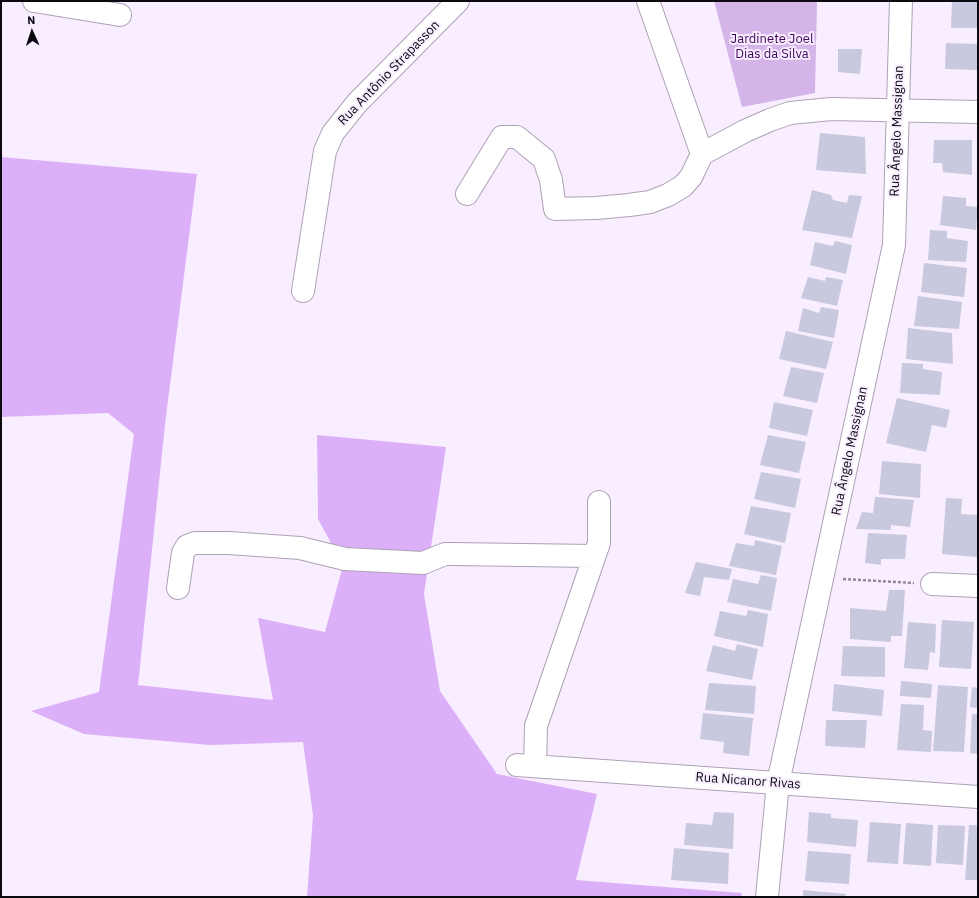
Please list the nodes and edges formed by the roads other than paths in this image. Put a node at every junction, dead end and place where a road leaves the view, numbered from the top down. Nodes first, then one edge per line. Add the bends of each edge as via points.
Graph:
1 (34, 1) edge
2 (458, 1) edge
3 (648, 1) edge
4 (901, 1) edge
5 (120, 15) dead end
6 (898, 110) junction
7 (978, 112) edge
8 (702, 154) junction
9 (467, 194) dead end
10 (303, 291) dead end
11 (599, 502) dead end
12 (594, 556) junction
13 (932, 584) road end
14 (978, 586) edge
15 (178, 588) dead end
16 (778, 783) junction
17 (978, 797) edge
18 (767, 897) edge

1 - 5 street
2 - 10 street, Rua Antônio Strapasson via 357,103 333,133 325,151
3 - 8 street
4 - 6 street, Rua Ângelo Massignan
6 - 7 street
6 - 8 street via 831,109 790,114 745,131
6 - 16 street, Rua Ângelo Massignan via 894,245
8 - 9 street via 691,177 683,186 650,202 596,208 555,209 551,180 544,159 517,137 502,137
11 - 12 street via 599,543
12 - 15 street via 445,554 423,563 345,559 300,548 195,543 187,546 183,553
12 - 16 street, Rua Nicanor Rivas via 536,726 526,766
13 - 14 street
16 - 17 street, Rua Nicanor Rivas
16 - 18 street, Rua Ângelo Massignan

